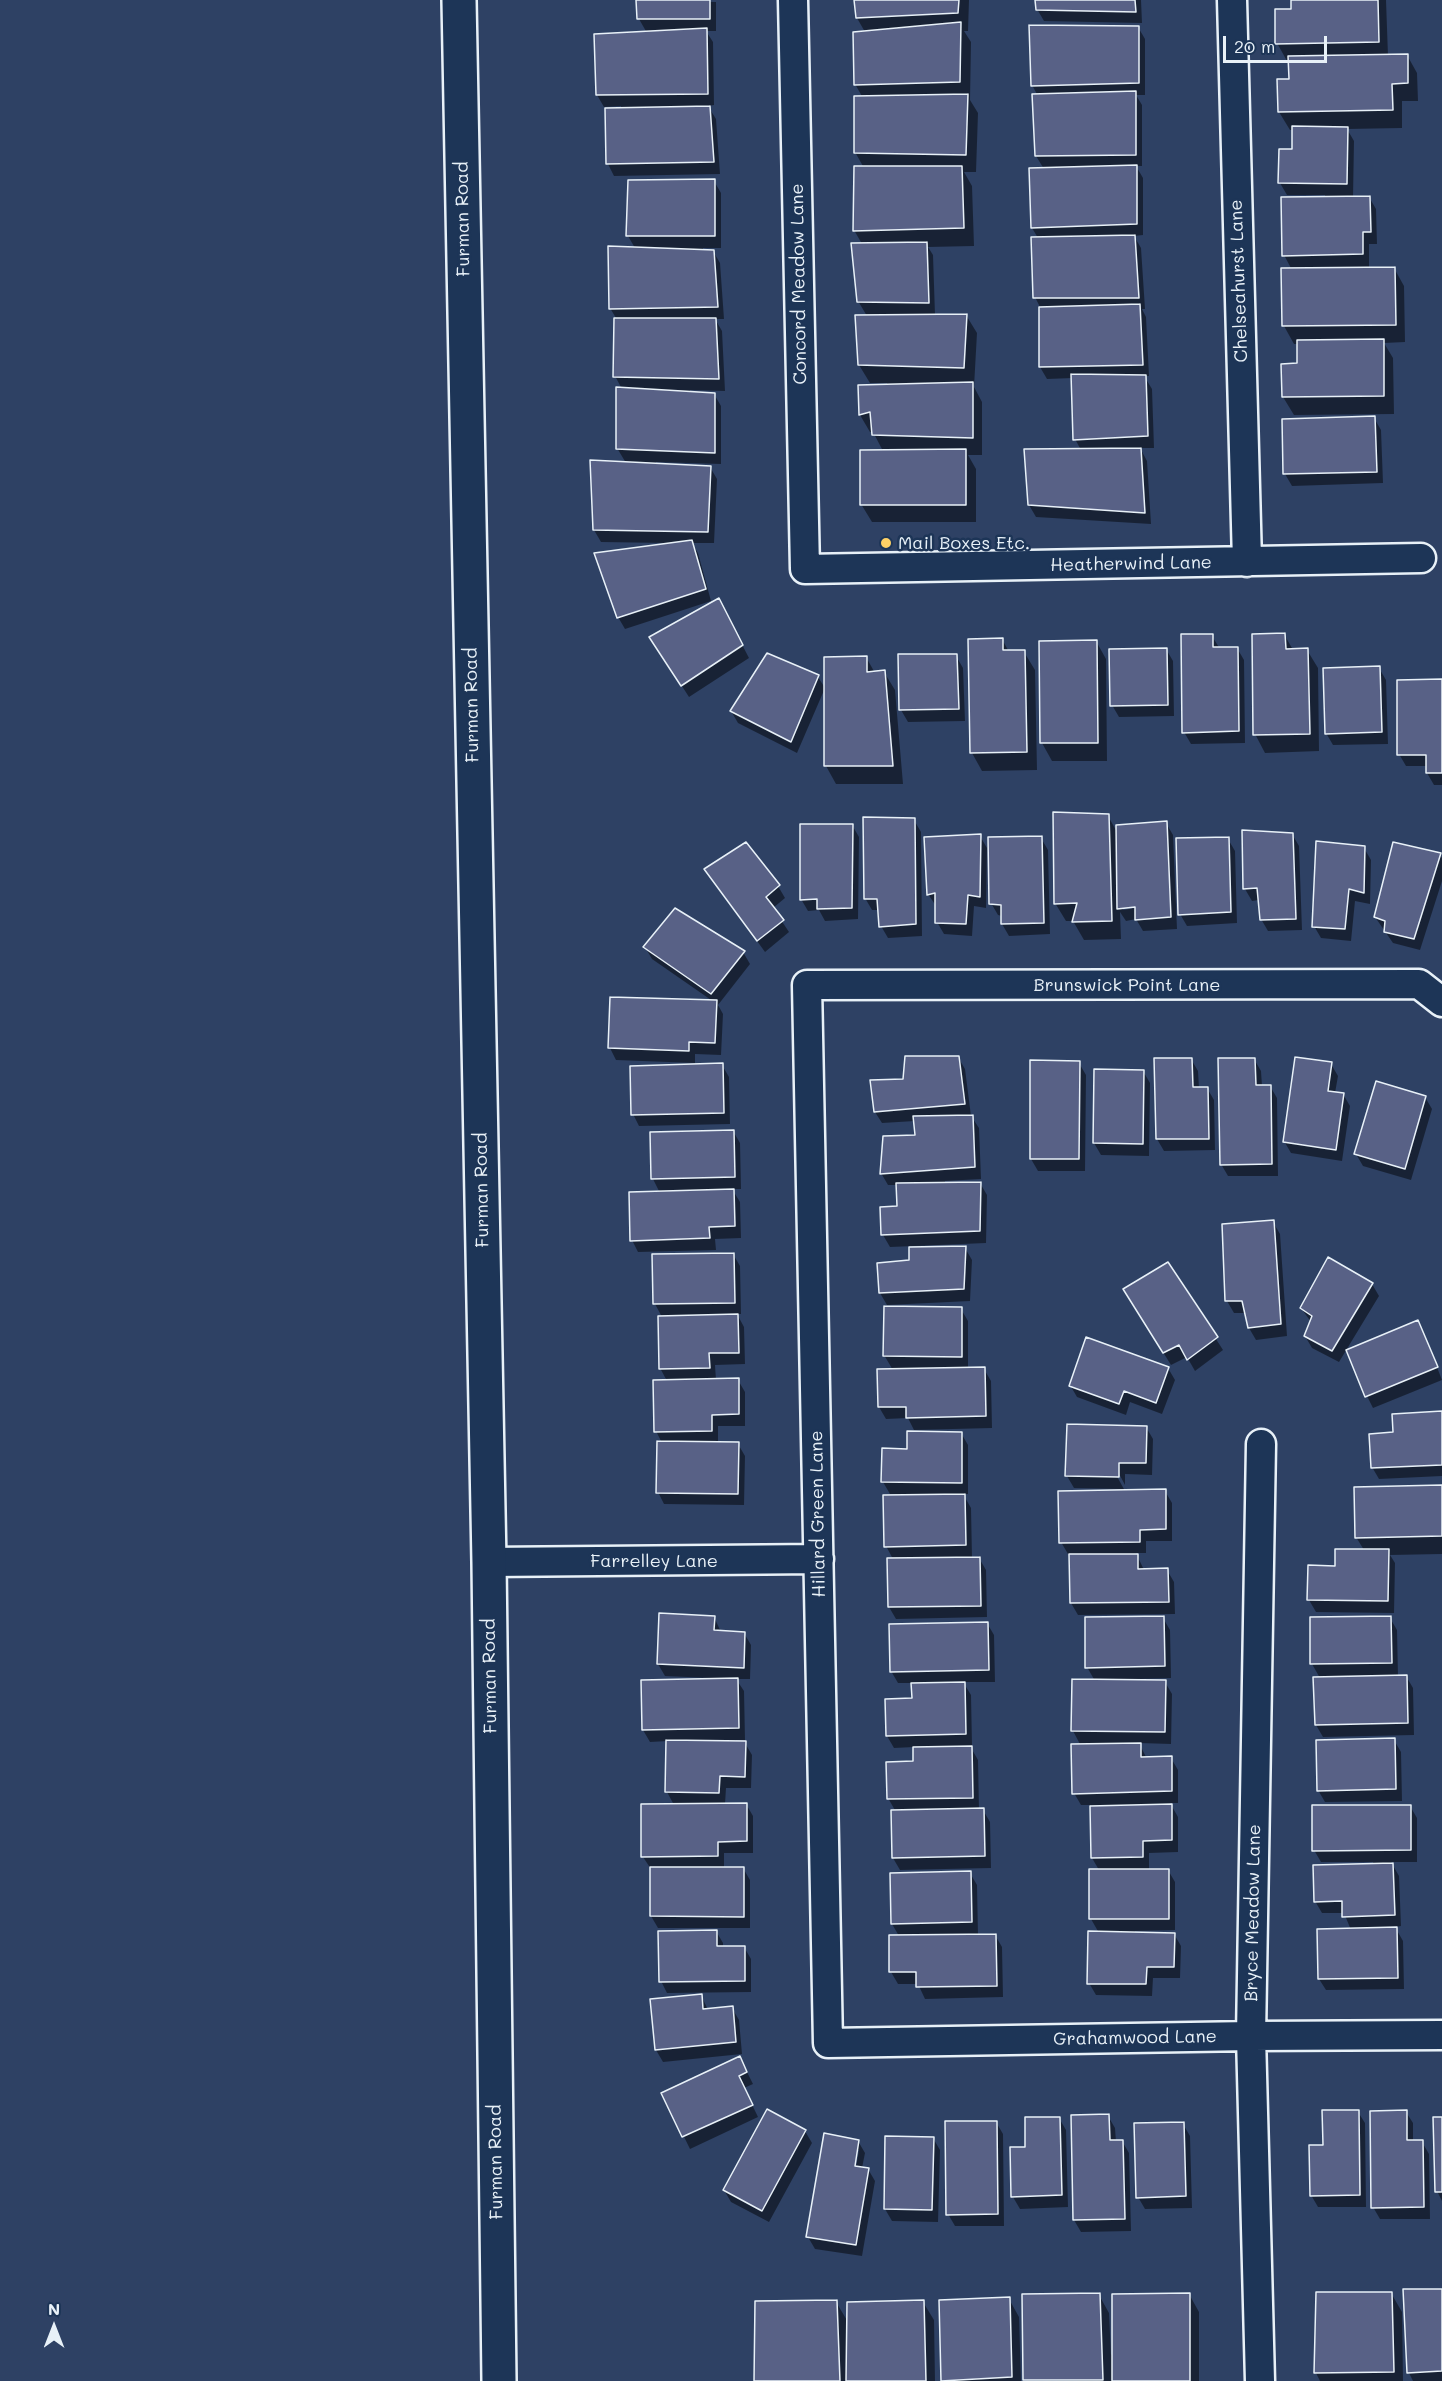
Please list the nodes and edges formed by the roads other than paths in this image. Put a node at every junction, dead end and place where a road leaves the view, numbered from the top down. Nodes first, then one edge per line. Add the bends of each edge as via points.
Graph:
1 (459, 0) edge
2 (793, 0) edge
3 (1232, 0) edge
4 (1421, 558) dead end
5 (1247, 562) junction
6 (805, 569) joint
7 (807, 985) joint
8 (1442, 1002) edge
9 (1261, 1444) dead end
10 (819, 1560) junction
11 (489, 1562) junction
12 (1442, 2035) edge
13 (1251, 2036) junction
14 (828, 2043) joint
15 (499, 2381) edge
16 (1260, 2381) edge

1 - 11 street, Furman Road
2 - 6 street, Concord Meadow Lane
3 - 5 street, Chelseahurst Lane
4 - 5 street, Heatherwind Lane
5 - 6 street, Heatherwind Lane
7 - 8 street, Brunswick Point Lane via 1419,984
7 - 10 street, Hillard Green Lane
9 - 13 street, Bryce Meadow Lane
10 - 11 street, Farrelley Lane
10 - 14 street, Hillard Green Lane
11 - 15 street, Furman Road
12 - 13 street, Grahamwood Lane
13 - 14 street, Grahamwood Lane
13 - 16 street, Bryce Meadow Lane

